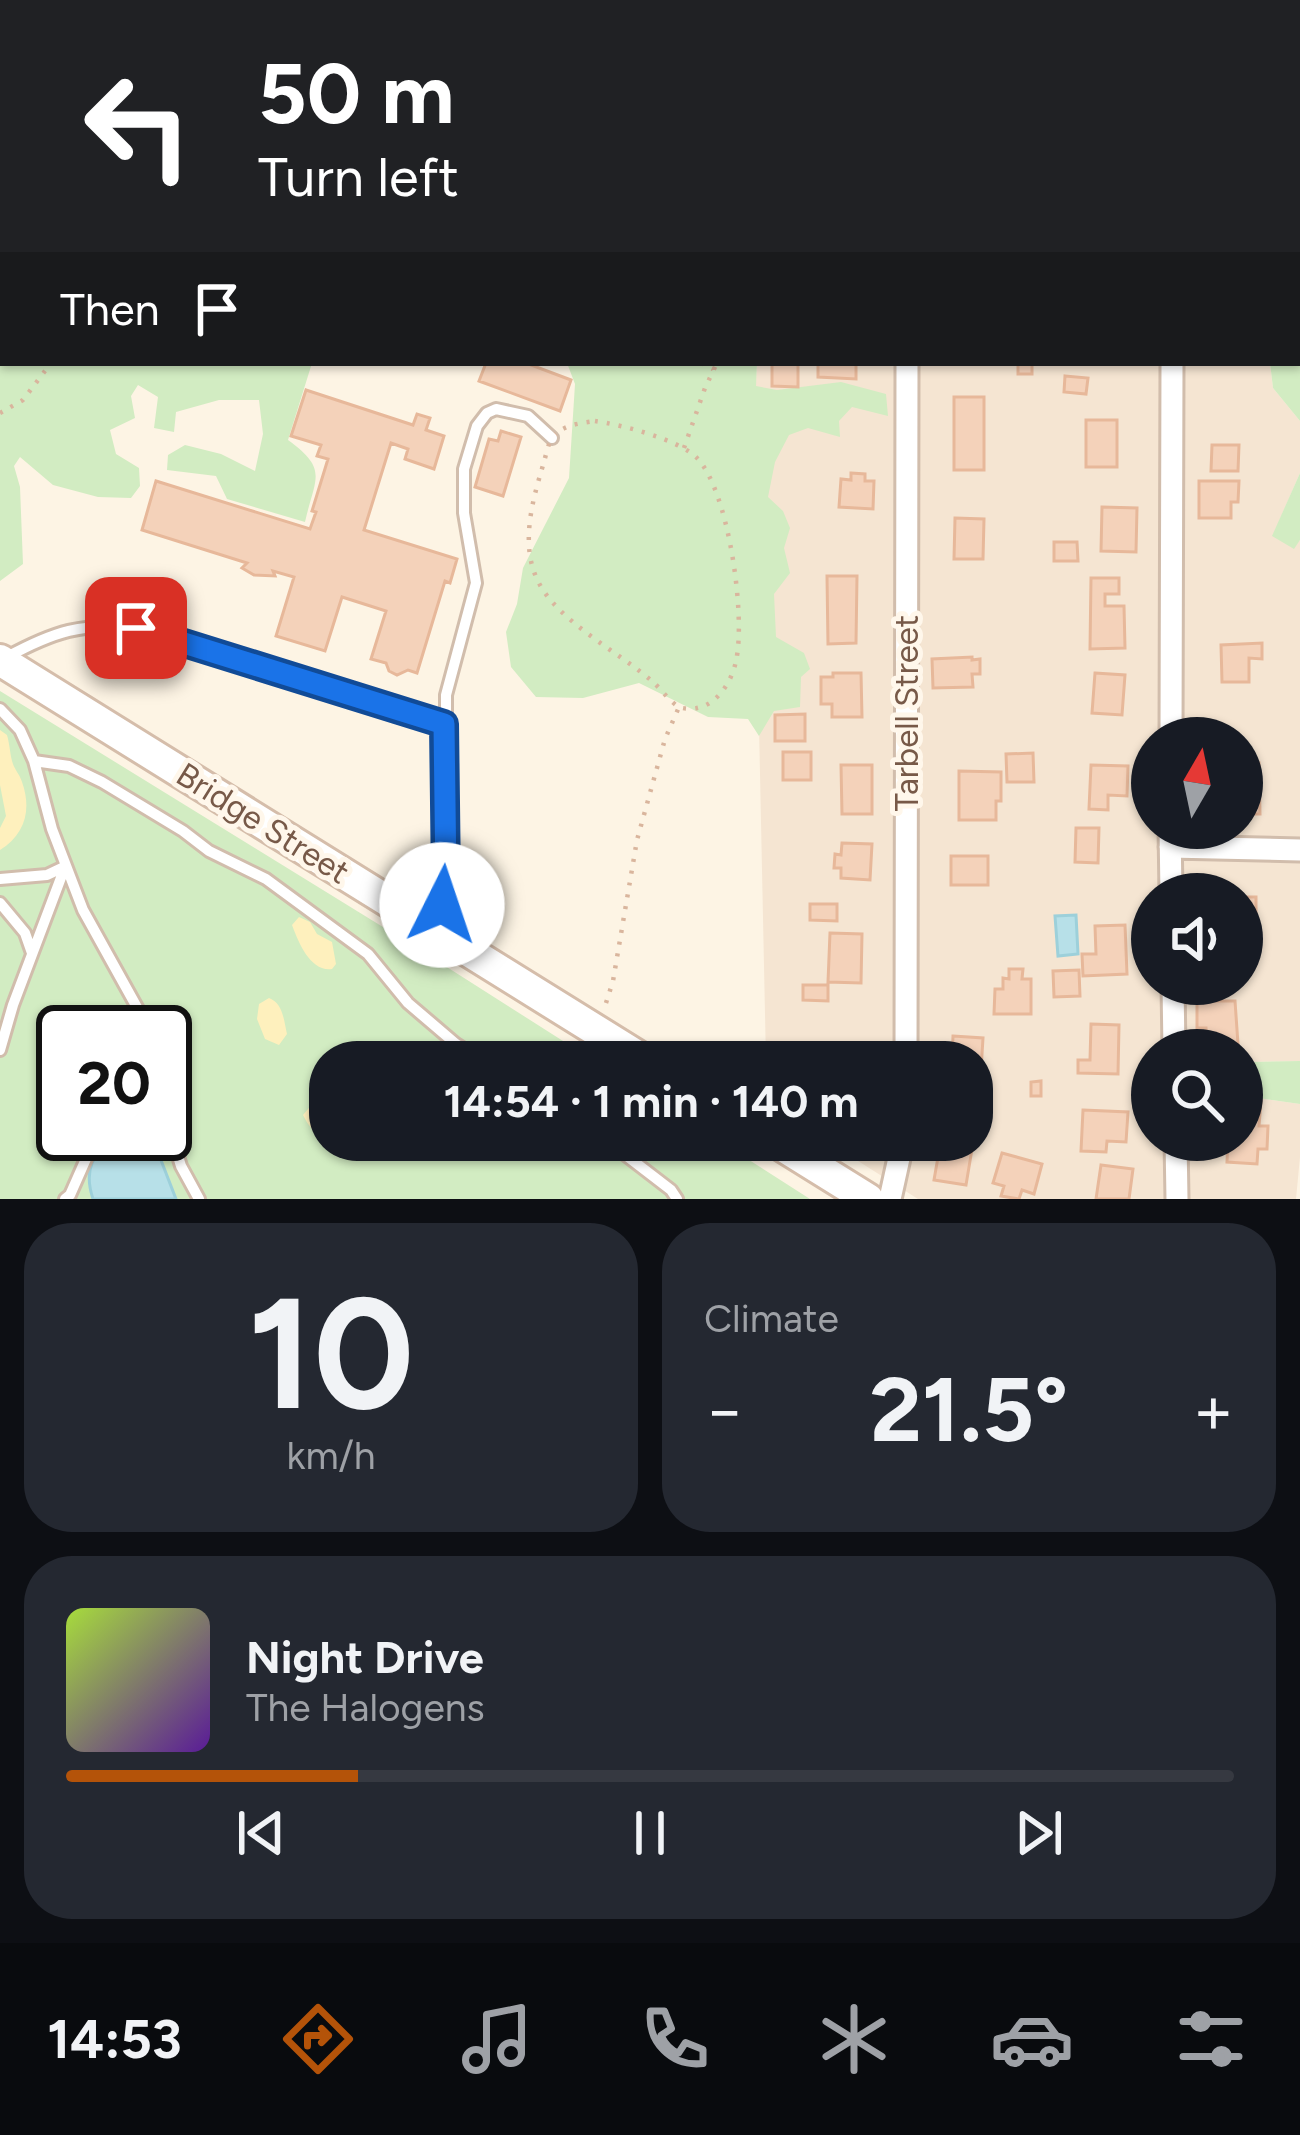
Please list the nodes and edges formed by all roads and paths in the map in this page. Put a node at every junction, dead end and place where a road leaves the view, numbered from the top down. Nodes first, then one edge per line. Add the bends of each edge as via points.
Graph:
1 (49, 366) edge
2 (715, 366) edge
3 (907, 366) edge
4 (1172, 366) edge
5 (0, 413) edge
6 (552, 438) junction
7 (684, 448) junction
8 (0, 660) edge
9 (679, 707) junction
10 (0, 709) edge
11 (1171, 717) edge
12 (444, 724) junction
13 (34, 761) junction
14 (1263, 846) edge
15 (1300, 850) edge
16 (66, 866) junction
17 (0, 878) edge
18 (0, 903) edge
19 (434, 929) junction
20 (32, 953) junction
21 (136, 1005) edge
22 (598, 1032) junction
23 (452, 1041) edge
24 (613, 1041) edge
25 (906, 1041) edge
26 (0, 1050) edge
27 (85, 1161) edge
28 (179, 1161) edge
29 (633, 1161) edge
30 (807, 1161) edge
31 (898, 1161) edge
32 (1176, 1161) edge
33 (69, 1198) edge
34 (199, 1199) edge
35 (677, 1199) edge
36 (868, 1199) edge
37 (890, 1199) edge
38 (1177, 1199) edge

1 - 5 path via 23,400
2 - 7 path
3 - 25 street, Tarbell Street
4 - 11 street
6 - 7 path via 595,421
6 - 9 path via 529,531 537,579 570,618
6 - 12 lane via 528,416 496,409 477,426 462,490 476,583
7 - 9 path via 721,503 739,635 736,665 712,703
8 - 12 lane via 60,631 136,628
8 - 19 street, Bridge Street
9 - 22 path via 637,841
10 - 13 lane
12 - 19 lane via 446,881
13 - 16 lane
13 - 23 lane via 102,782 266,880 368,954
14 - 15 street
16 - 17 lane
16 - 20 lane
16 - 21 lane
18 - 20 lane
19 - 22 street, Bridge Street
20 - 26 lane
22 - 24 street, Bridge Street
27 - 33 lane
28 - 34 lane
29 - 35 lane
30 - 36 street
31 - 37 street
32 - 38 street

